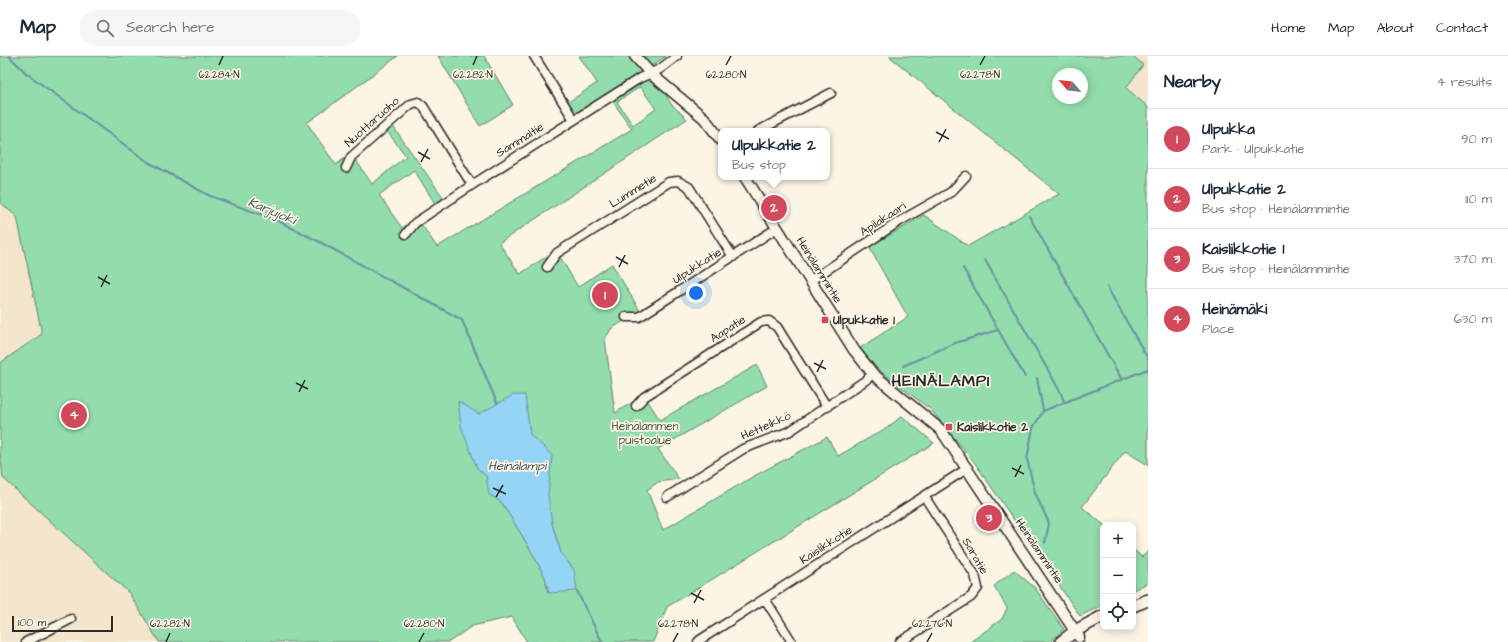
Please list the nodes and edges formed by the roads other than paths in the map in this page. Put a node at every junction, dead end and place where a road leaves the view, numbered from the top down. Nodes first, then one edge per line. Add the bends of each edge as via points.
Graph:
1 (534, 56) edge
2 (635, 56) edge
3 (677, 56) edge
4 (651, 74) junction
5 (831, 93) dead end
6 (574, 120) junction
7 (764, 128) edge
8 (718, 136) edge
9 (346, 168) dead end
10 (966, 176) dead end
11 (747, 180) edge
12 (472, 185) junction
13 (777, 228) junction
14 (406, 234) dead end
15 (733, 257) junction
16 (547, 267) dead end
17 (810, 281) junction
18 (626, 317) dead end
19 (873, 374) junction
20 (636, 406) dead end
21 (827, 407) junction
22 (968, 468) junction
23 (667, 496) dead end
24 (924, 496) junction
25 (765, 599) junction
26 (1148, 600) edge
27 (1136, 605) edge
28 (1100, 618) edge
29 (71, 619) dead end
30 (1100, 625) edge
31 (1076, 637) edge
32 (26, 642) edge
33 (698, 642) edge
34 (792, 642) edge
35 (900, 642) edge
36 (1061, 642) edge

1 - 6 street
2 - 4 street
3 - 4 street, Sammaltie
4 - 6 street, Sammaltie via 640,78
4 - 8 street via 695,109
5 - 7 street
6 - 12 street, Sammaltie
9 - 12 street, Nuottaruoho via 351,157 411,104 418,102 423,106
10 - 17 street, Apilakaari via 951,192 900,221
11 - 13 street, Heinälammintie
12 - 14 street, Sammaltie via 415,224
13 - 15 street, Ulpukkatie
13 - 17 street, Heinälammintie
15 - 16 street, Lummetie via 689,187 678,181 669,182 557,253
15 - 18 street, Ulpukkatie via 639,317
17 - 19 street, Heinälammintie via 854,350
19 - 21 street, Hetteikkö
19 - 22 street, Heinälammintie via 941,430
20 - 21 street, Aapatie via 644,397 760,322 769,321 777,327
21 - 23 street, Hetteikkö via 790,431 744,449
22 - 24 street, Kaislikkotie
22 - 31 street, Heinälammintie
24 - 25 street, Kaislikkotie
24 - 35 street, Saratie via 975,575 978,588 971,597
25 - 33 street, Kaislikkotie
25 - 34 street
26 - 27 main road
28 - 31 main road
29 - 32 street
30 - 31 main road
31 - 36 main road

